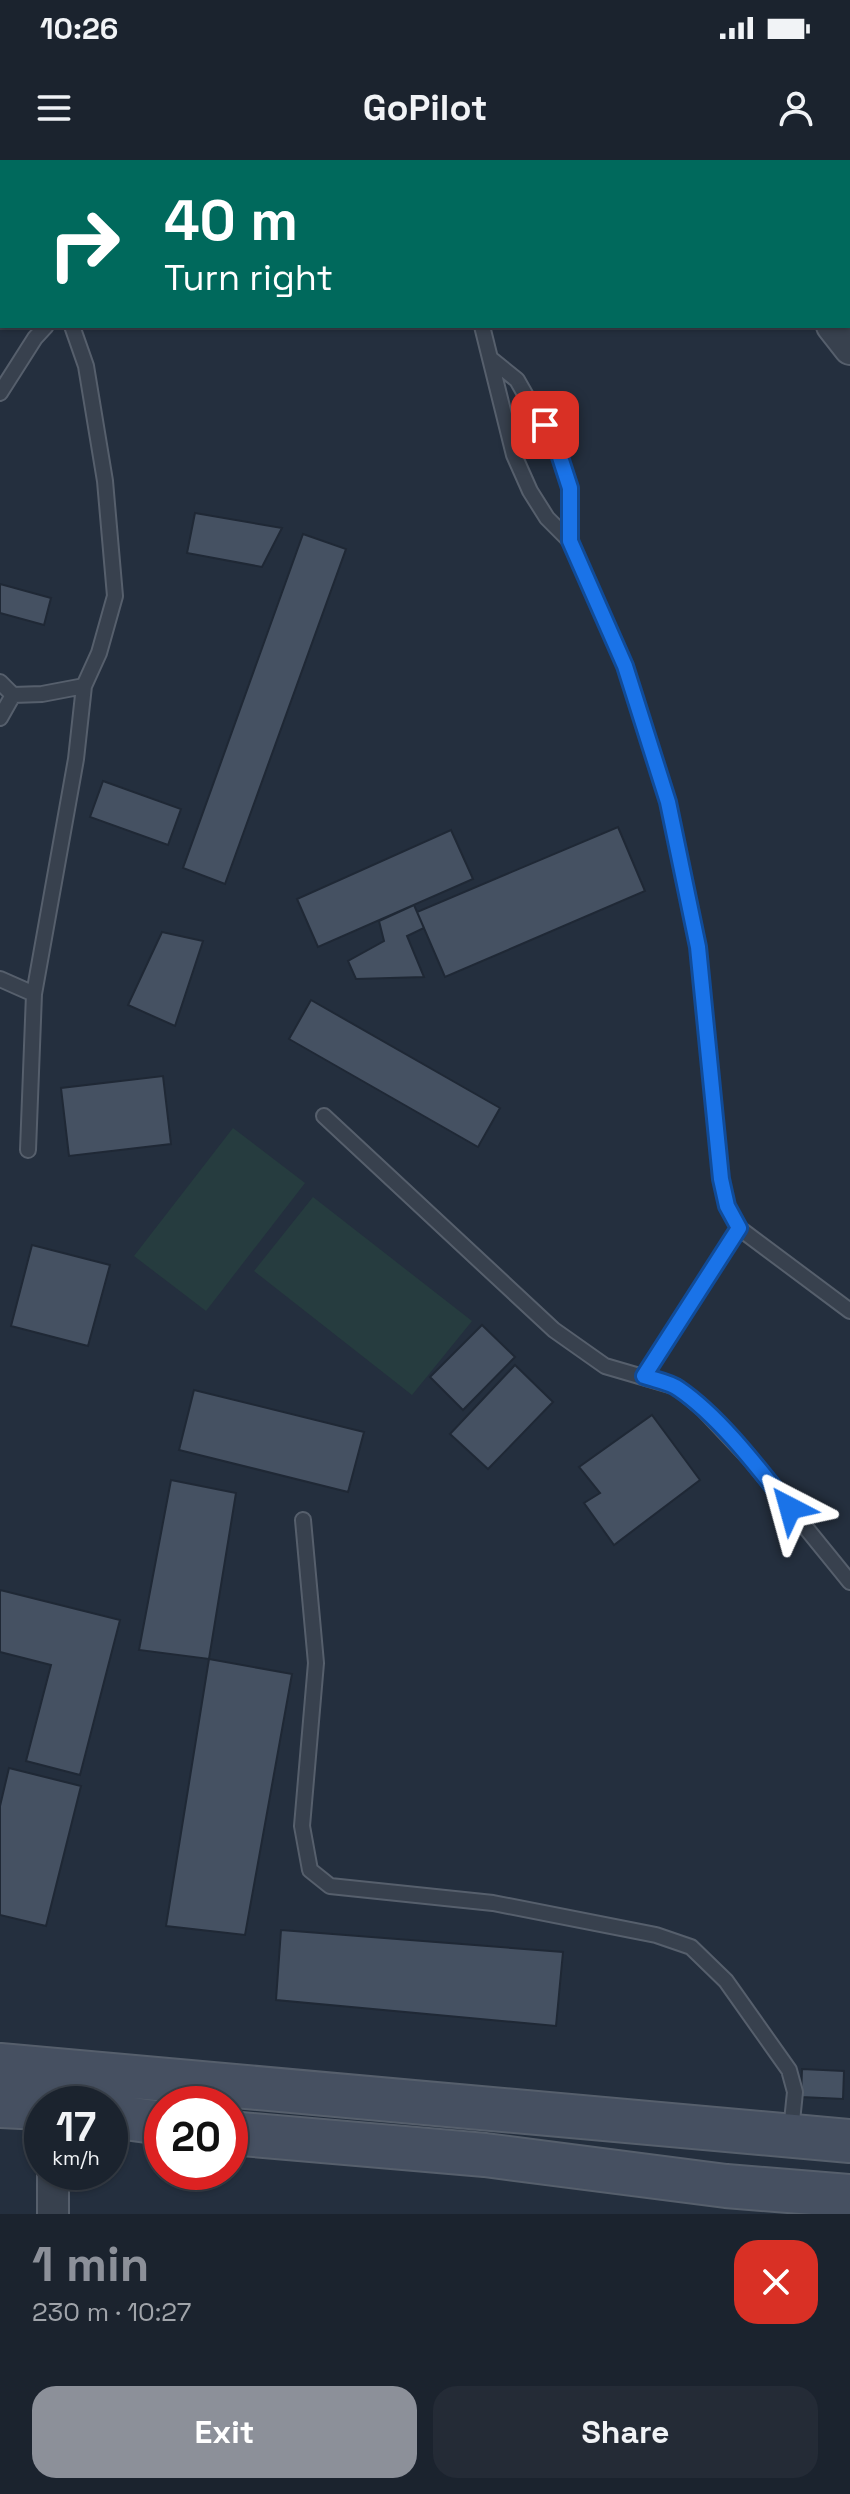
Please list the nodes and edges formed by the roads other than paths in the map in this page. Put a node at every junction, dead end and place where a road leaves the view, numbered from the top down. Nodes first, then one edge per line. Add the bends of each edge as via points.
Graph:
1 (44, 328) edge
2 (73, 328) edge
3 (483, 328) edge
4 (834, 328) edge
5 (850, 349) edge
6 (491, 359) junction
7 (0, 393) edge
8 (570, 541) junction
9 (0, 682) edge
10 (84, 686) junction
11 (13, 695) junction
12 (0, 718) edge
13 (0, 979) edge
14 (34, 994) junction
15 (324, 1116) dead end
16 (28, 1150) dead end
17 (739, 1228) junction
18 (850, 1311) edge
19 (644, 1376) junction
20 (303, 1520) dead end
21 (850, 1582) edge
22 (0, 2065) edge
23 (35, 2086) edge
24 (128, 2098) edge
25 (24, 2100) edge
26 (0, 2106) edge
27 (248, 2135) edge
28 (790, 2135) junction
29 (850, 2141) edge
30 (53, 2190) edge
31 (850, 2196) edge
32 (53, 2214) edge

1 - 7 lane
2 - 10 lane via 86,366 114,560 115,596
3 - 6 lane
4 - 5 street
6 - 8 lane via 514,455 547,518
6 - 8 lane via 517,380 559,454 570,488
8 - 17 lane via 625,666 668,802 698,947 721,1179
9 - 11 lane
10 - 11 lane
10 - 14 lane
11 - 12 lane
13 - 14 lane
14 - 16 lane
15 - 19 lane via 554,1330 605,1366
17 - 18 lane
17 - 19 lane
19 - 21 lane via 677,1387 704,1410
20 - 28 lane via 316,1663 302,1826 310,1870 330,1886 493,1903 656,1935 691,1947 726,1981 789,2070 795,2092
22 - 23 street
24 - 28 street
25 - 26 street
27 - 31 street
28 - 29 street
30 - 32 street

